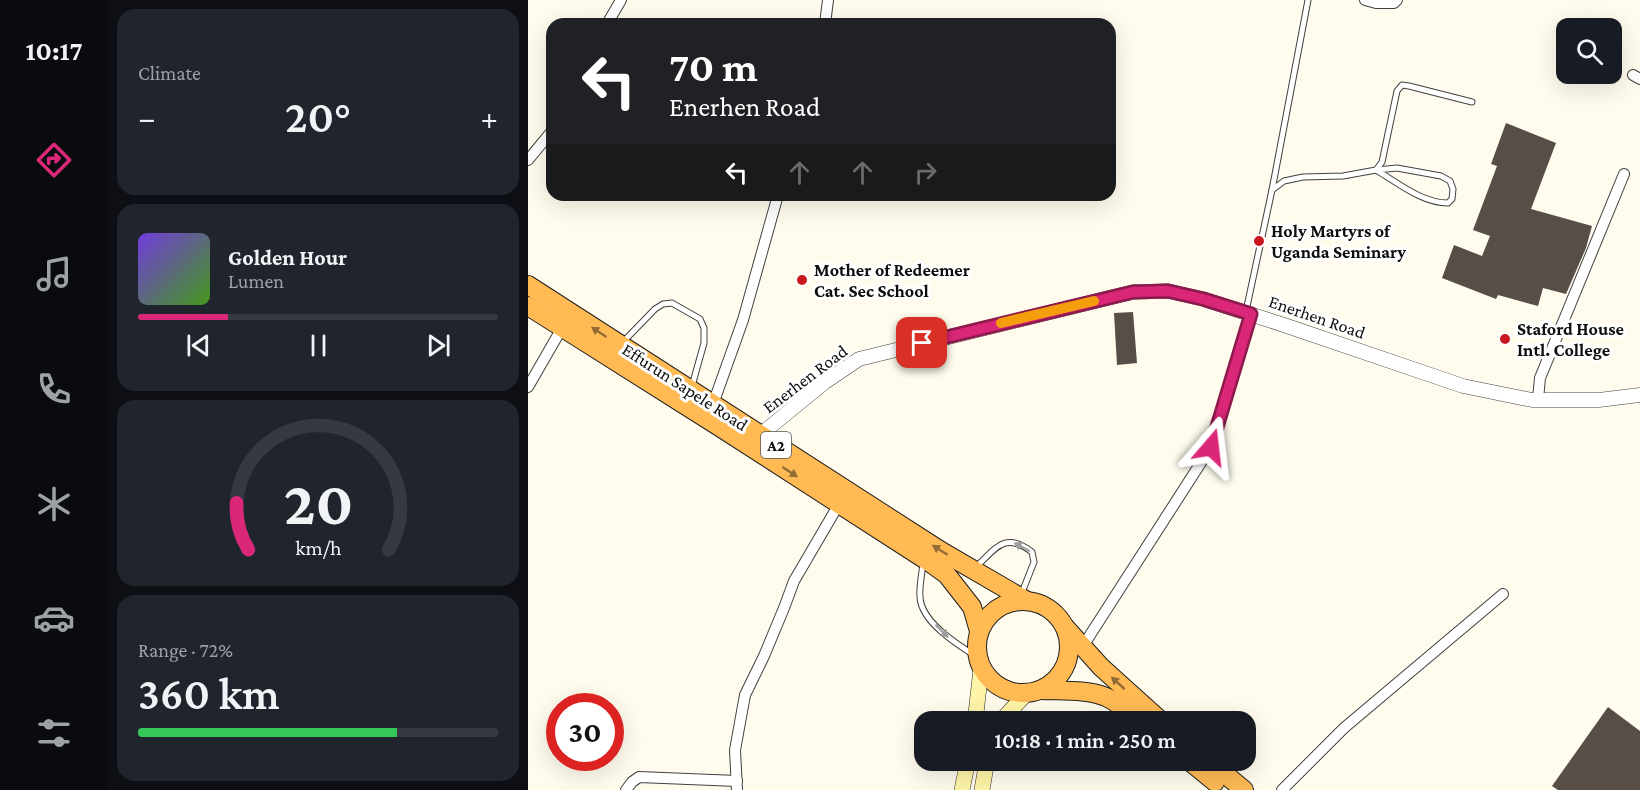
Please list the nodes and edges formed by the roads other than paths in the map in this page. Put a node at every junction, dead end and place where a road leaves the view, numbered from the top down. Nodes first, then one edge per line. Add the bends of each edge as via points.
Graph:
1 (621, 0) edge
2 (828, 0) edge
3 (1308, 0) edge
4 (1365, 0) edge
5 (1397, 0) edge
6 (610, 18) edge
7 (826, 18) edge
8 (1472, 102) dead end
9 (546, 138) edge
10 (528, 160) edge
11 (1376, 170) junction
12 (1624, 174) dead end
13 (1272, 190) junction
14 (776, 201) edge
15 (528, 285) edge
16 (528, 306) edge
17 (1248, 313) junction
18 (562, 328) junction
19 (620, 345) junction
20 (528, 387) edge
21 (691, 391) junction
22 (1640, 395) edge
23 (1538, 399) junction
24 (713, 404) junction
25 (760, 435) junction
26 (839, 504) junction
27 (924, 559) junction
28 (973, 570) junction
29 (1503, 594) dead end
30 (1024, 599) junction
31 (1064, 625) junction
32 (979, 631) junction
33 (1083, 646) junction
34 (979, 663) junction
35 (1034, 692) junction
36 (976, 711) edge
37 (1012, 711) edge
38 (1127, 711) edge
39 (1150, 711) edge
40 (966, 771) edge
41 (985, 771) edge
42 (1201, 771) edge
43 (1221, 771) edge
44 (737, 785) edge
45 (626, 790) edge
46 (962, 790) edge
47 (982, 790) edge
48 (1224, 790) edge
49 (1244, 790) edge
50 (1282, 790) edge

1 - 6 street
2 - 7 street
3 - 13 lane
4 - 5 street
8 - 11 lane via 1402,85 1396,91 1382,162
9 - 10 street
11 - 11 lane via 1424,198 1438,203 1452,199 1450,180 1441,176 1396,168
11 - 13 lane via 1303,177 1284,181
12 - 23 street via 1540,378
13 - 17 lane
14 - 24 street via 743,320
19 -> 15 highway, Effurun Sapele Road / A2
16 - 18 highway, Effurun Sapele Road / A2
17 - 23 street, Enerhen Road via 1463,386
17 - 25 street, Enerhen Road via 1168,291 1133,292 922,343 859,359
17 - 33 street via 1211,447
18 - 20 street
18 -> 26 highway, Effurun Sapele Road / A2
19 - 21 highway, Effurun Sapele Road / A2
19 - 21 lane via 663,304 672,303 700,319 704,343
21 - 24 highway, Effurun Sapele Road / A2
22 - 23 street, Enerhen Road via 1599,400
24 - 25 highway, Effurun Sapele Road / A2
28 -> 25 highway, Effurun Sapele Road / A2
26 - 27 highway, Effurun Sapele Road / A2
26 - 44 street via 794,580 745,694 735,750
27 - 32 highway, Effurun Sapele Road / A2 via 947,575 960,591 972,607
27 -> 34 lane via 920,598 925,613
28 - 30 highway, Effurun Sapele Road / A2
30 -> 28 lane via 1034,562 1032,552 1024,546 1015,542 998,546
29 - 50 street via 1344,728
30 - 31 highway, A2 via 1042,605
30 - 32 highway via 998,608
31 - 33 highway, A2
31 - 35 highway via 1068,655 1063,670 1054,682
32 - 34 highway, A2
39 -> 33 highway, A2
34 - 35 highway via 989,680 1000,688 1013,693
34 - 36 main road
35 - 37 main road
35 - 38 highway via 1096,694
40 - 46 main road
41 - 47 main road
42 - 48 highway
43 - 49 highway
44 - 45 street via 639,777

